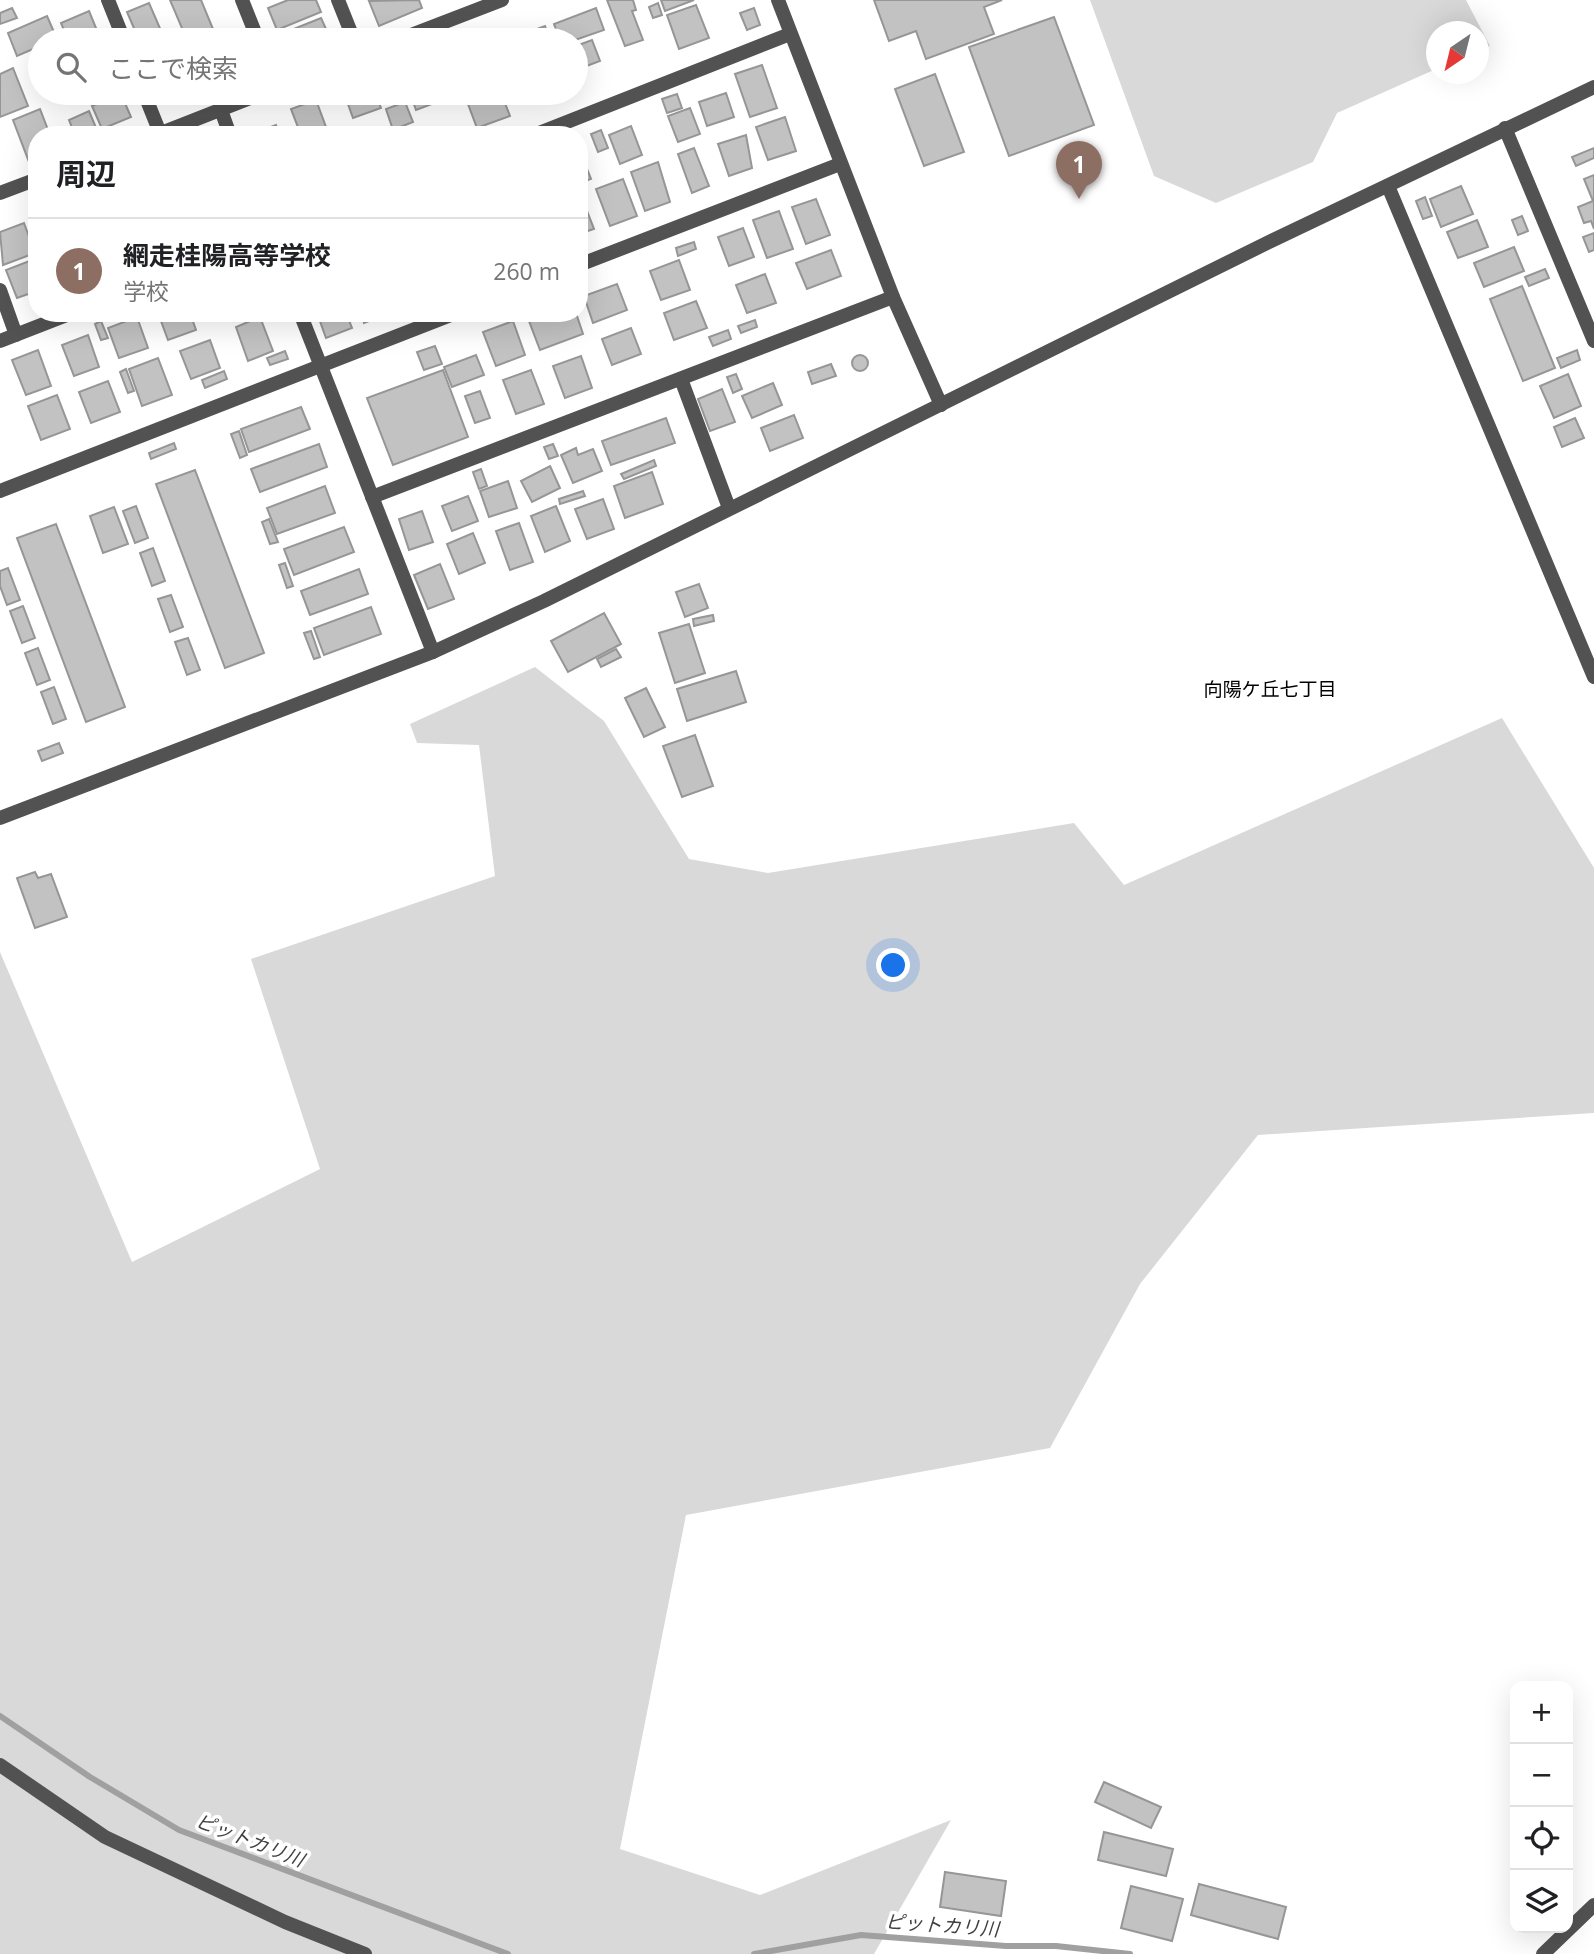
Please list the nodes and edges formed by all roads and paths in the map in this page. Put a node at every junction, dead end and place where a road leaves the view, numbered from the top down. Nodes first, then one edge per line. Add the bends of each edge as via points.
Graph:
1 (108, 0) edge
2 (242, 0) edge
3 (338, 0) edge
4 (502, 0) edge
5 (778, 0) edge
6 (119, 28) edge
7 (253, 28) edge
8 (349, 28) edge
9 (429, 28) edge
10 (790, 34) junction
11 (1594, 87) edge
12 (148, 105) edge
13 (233, 105) edge
14 (221, 110) junction
15 (155, 126) edge
16 (179, 126) edge
17 (227, 126) edge
18 (557, 126) edge
19 (1505, 128) junction
20 (840, 164) junction
21 (28, 182) edge
22 (1388, 186) junction
23 (0, 193) edge
24 (588, 262) edge
25 (0, 290) edge
26 (893, 298) junction
27 (49, 322) edge
28 (304, 322) edge
29 (433, 322) edge
30 (16, 335) junction
31 (0, 341) edge
32 (1594, 341) edge
33 (322, 366) junction
34 (681, 379) junction
35 (941, 405) junction
36 (0, 491) edge
37 (372, 497) junction
38 (729, 508) junction
39 (433, 652) junction
40 (1594, 677) edge
41 (0, 818) edge
42 (0, 1765) edge
43 (1594, 1905) edge
44 (365, 1954) edge
45 (1544, 1954) edge

1 - 6 street
2 - 7 street
3 - 8 street
4 - 9 street
5 - 10 street
10 - 18 street
10 - 20 street
11 - 19 street
12 - 15 street
13 - 14 street
14 - 16 street
14 - 17 street
19 - 22 street
19 - 32 street
20 - 24 street
20 - 26 street
21 - 23 street
22 - 35 street
22 - 40 street
25 - 30 street
26 - 34 street
26 - 35 street
27 - 30 street
28 - 33 street
29 - 33 street
30 - 31 street
33 - 36 street
33 - 37 street
34 - 37 street
34 - 38 street
35 - 38 street
37 - 39 street
38 - 39 street
39 - 41 street
42 - 44 street via 105,1838
43 - 45 street

